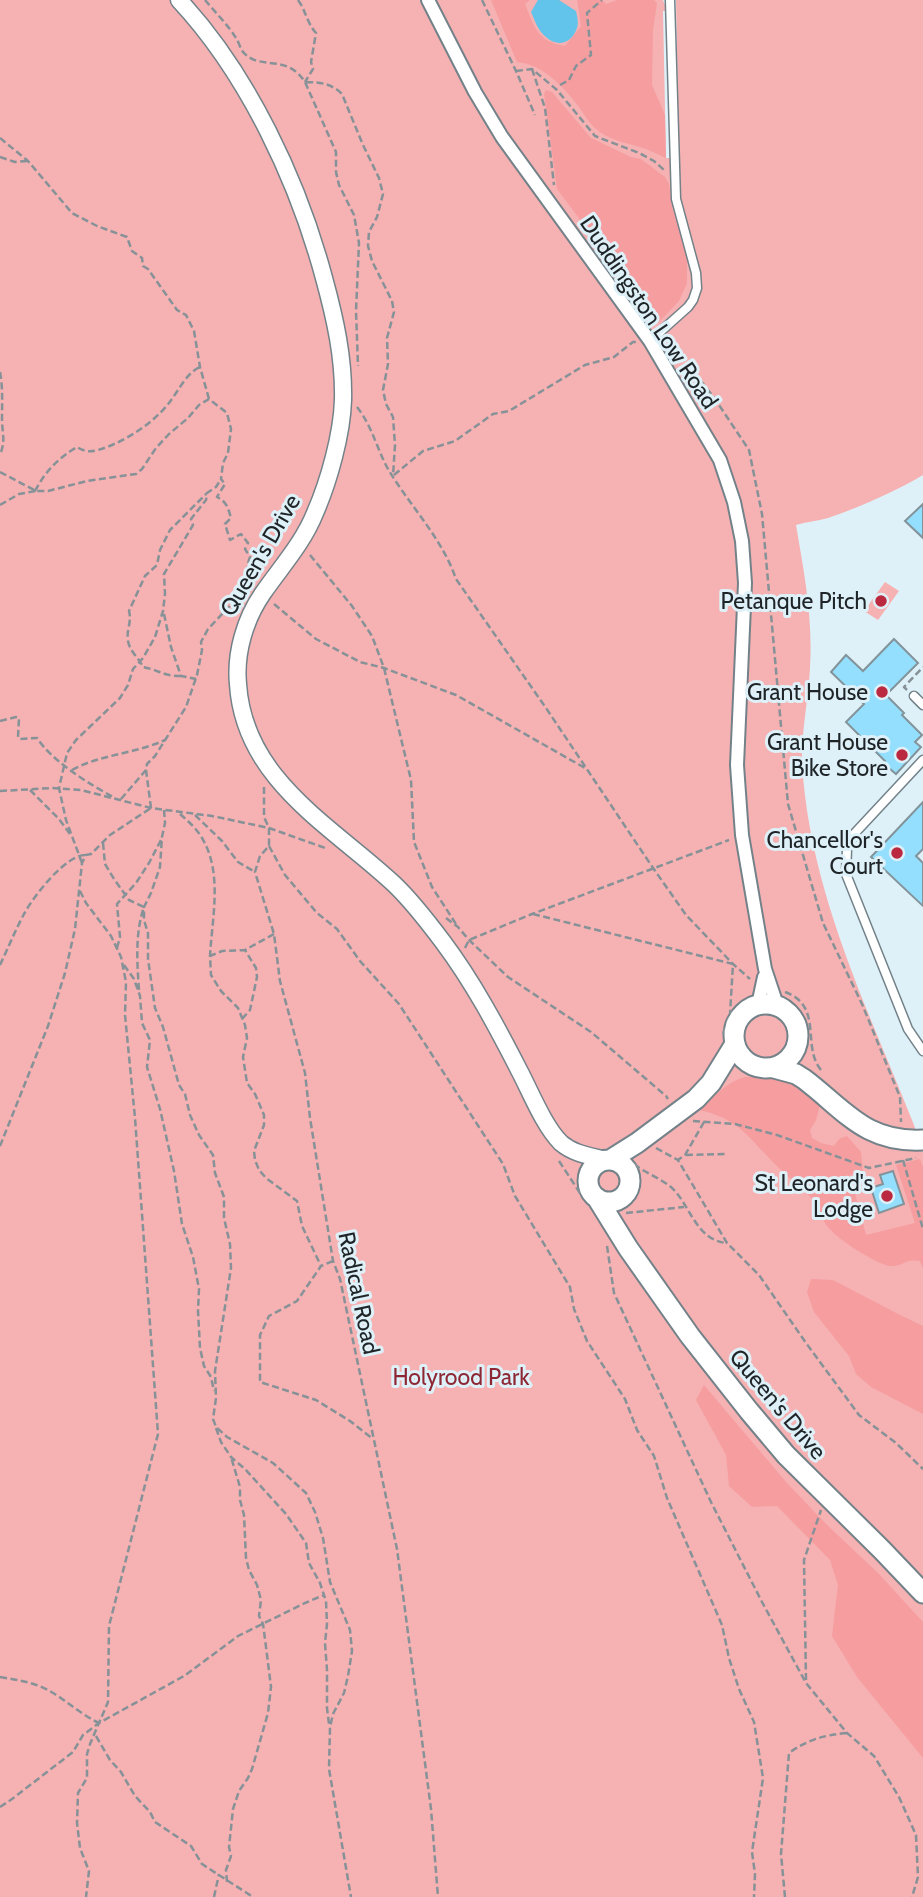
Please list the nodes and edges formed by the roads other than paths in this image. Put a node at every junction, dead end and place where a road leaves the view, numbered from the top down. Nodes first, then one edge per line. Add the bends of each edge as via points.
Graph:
1 (179, 0) edge
2 (428, 0) edge
3 (670, 0) edge
4 (650, 341) junction
5 (914, 696) road end
6 (923, 705) edge
7 (923, 760) edge
8 (764, 998) junction
9 (799, 1041) junction
10 (735, 1044) junction
11 (923, 1051) edge
12 (765, 1067) junction
13 (712, 1083) junction
14 (817, 1089) junction
15 (923, 1140) edge
16 (625, 1155) junction
17 (597, 1198) junction
18 (615, 1220) junction
19 (923, 1593) edge

1 - 16 street, Queen's Drive via 233,70 291,178 317,251 341,361 343,403 328,477 313,518 262,594 242,637 237,685 250,734 271,771 302,806 395,885 421,914 495,1023 554,1135 572,1150
2 - 4 street, Duddingston Low Road via 502,137
3 - 4 lane via 676,199 697,288 678,317
4 - 8 street, Duddingston Low Road via 720,460 742,541 745,583 737,765 742,835 765,970
5 - 6 lane
7 - 11 lane via 854,834 847,849 846,874 908,1029
8 - 9 street via 788,1012 796,1022
8 - 10 street, Queen's Drive via 738,1019
9 - 12 street, Queen's Drive via 786,1062
9 - 14 street via 801,1062
10 - 12 street via 740,1056
10 - 13 street, Queen's Drive
12 - 13 street, Queen's Drive
12 - 14 street via 796,1074
13 - 16 street, Queen's Drive
14 - 15 street via 859,1125 879,1134
16 - 17 street, Queen's Drive via 594,1166 590,1188
16 - 18 street via 630,1185
17 - 18 street, Queen's Drive
17 - 18 street via 609,1202
18 - 19 street, Queen's Drive via 643,1270 720,1376 786,1455

